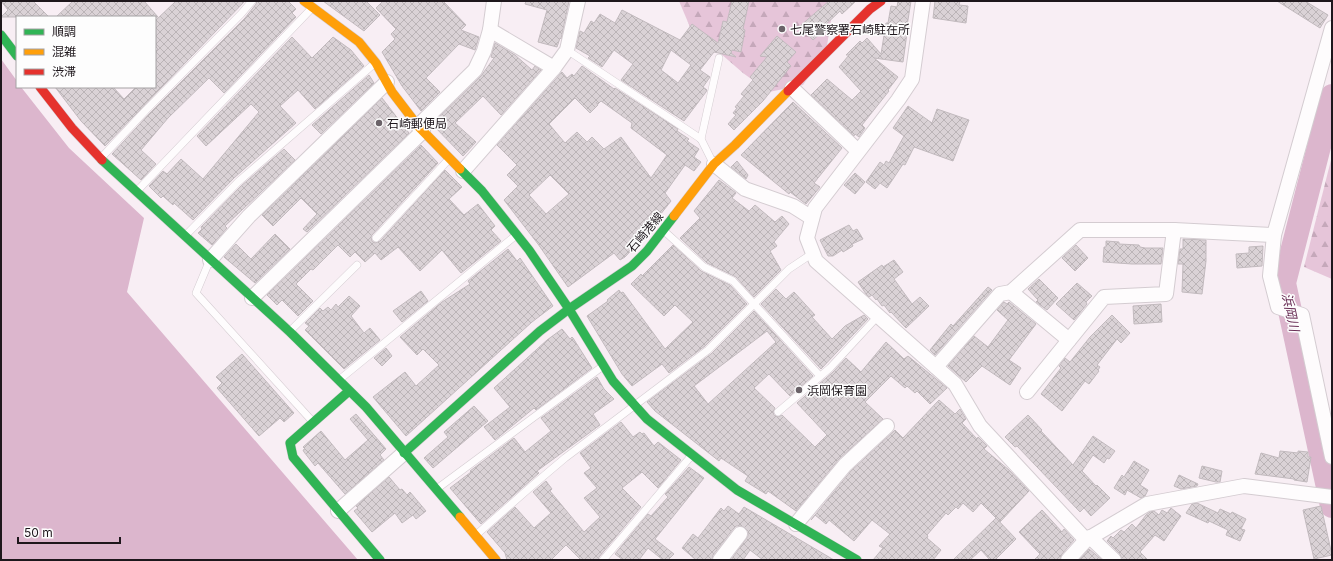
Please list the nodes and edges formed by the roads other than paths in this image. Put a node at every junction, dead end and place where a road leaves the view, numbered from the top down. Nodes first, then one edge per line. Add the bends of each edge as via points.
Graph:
1 (252, 1) edge
2 (304, 1) edge
3 (494, 1) edge
4 (578, 1) edge
5 (881, 1) edge
6 (923, 1) edge
7 (312, 8) junction
8 (1332, 28) edge
9 (490, 30) junction
10 (1, 35) edge
11 (567, 50) junction
12 (16, 55) edge
13 (719, 58) dead end
14 (376, 63) junction
15 (554, 68) junction
16 (387, 82) junction
17 (41, 88) edge
18 (792, 88) junction
19 (420, 128) junction
20 (701, 139) junction
21 (858, 151) junction
22 (101, 158) junction
23 (449, 159) junction
24 (714, 164) junction
25 (463, 171) junction
26 (136, 192) junction
27 (812, 218) junction
28 (663, 230) junction
29 (1174, 230) junction
30 (517, 234) junction
31 (1274, 235) junction
32 (184, 236) junction
33 (376, 238) dead end
34 (813, 254) junction
35 (210, 260) junction
36 (357, 265) dead end
37 (1011, 292) junction
38 (252, 298) junction
39 (754, 304) junction
40 (569, 309) junction
41 (878, 316) junction
42 (290, 332) junction
43 (1069, 340) junction
44 (603, 366) junction
45 (936, 367) junction
46 (820, 376) junction
47 (339, 381) junction
48 (350, 391) junction
49 (1027, 392) dead end
50 (635, 406) junction
51 (778, 412) dead end
52 (313, 423) junction
53 (887, 426) dead end
54 (404, 453) junction
55 (692, 455) junction
56 (1332, 457) edge
57 (436, 490) junction
58 (1329, 497) edge
59 (338, 511) junction
60 (796, 524) junction
61 (740, 534) dead end
62 (475, 536) junction
63 (1088, 539) junction
64 (380, 560) edge
65 (495, 560) edge
66 (603, 560) edge
67 (720, 560) edge
68 (857, 560) edge
69 (1068, 560) edge
70 (1114, 560) edge

1 - 22 lane
2 - 7 street
3 - 9 street
4 - 11 street
5 - 18 street, 石崎港線
6 - 21 street via 912,79
7 - 14 street via 360,42
7 - 26 lane
8 - 31 street
9 - 15 street
9 - 19 street via 475,70
10 - 12 street
11 - 15 street
11 - 20 lane
13 - 20 lane
14 - 16 street
14 - 32 lane via 238,182
15 - 25 street
16 - 19 street
16 - 35 street via 249,216
17 - 22 street via 72,128
18 - 21 street
18 - 24 street, 石崎港線
19 - 23 street
19 - 38 street
20 - 24 lane
21 - 27 street via 815,208
22 - 26 street
23 - 25 street
23 - 33 lane
24 - 27 street via 745,189 793,206
24 - 28 street, 石崎港線
25 - 30 street
26 - 32 street
27 - 34 street via 807,238
28 - 39 lane via 704,267 733,281
28 - 40 street, 石崎港線 via 632,266
29 - 31 street
29 - 37 street via 1080,230
29 - 43 street via 1166,294 1104,297
30 - 40 street
30 - 47 lane
31 - 56 street via 1270,276 1278,307 1302,315
32 - 35 street
34 - 39 lane via 789,269
34 - 41 street via 816,261
35 - 38 street
35 - 52 lane via 196,293
36 - 42 lane
37 - 43 street
37 - 45 street via 1000,294
38 - 42 street
39 - 46 lane
39 - 50 lane via 708,350
40 - 44 street
40 - 54 street, 石崎港線 via 540,331
41 - 45 street
41 - 46 lane
42 - 47 street
43 - 49 street
44 - 50 street
44 - 57 lane
45 - 63 street via 955,384 980,426
46 - 51 lane
47 - 48 street
48 - 52 street
48 - 54 street
50 - 55 street via 647,419
50 - 62 lane via 538,480
52 - 59 street via 290,443 292,457
53 - 60 street via 845,465
54 - 57 street
54 - 59 street
55 - 60 street via 737,490
55 - 66 lane
57 - 62 street
58 - 63 street via 1244,486 1147,504
59 - 64 street
60 - 68 street
61 - 67 street
62 - 65 street
63 - 69 street
63 - 70 street

